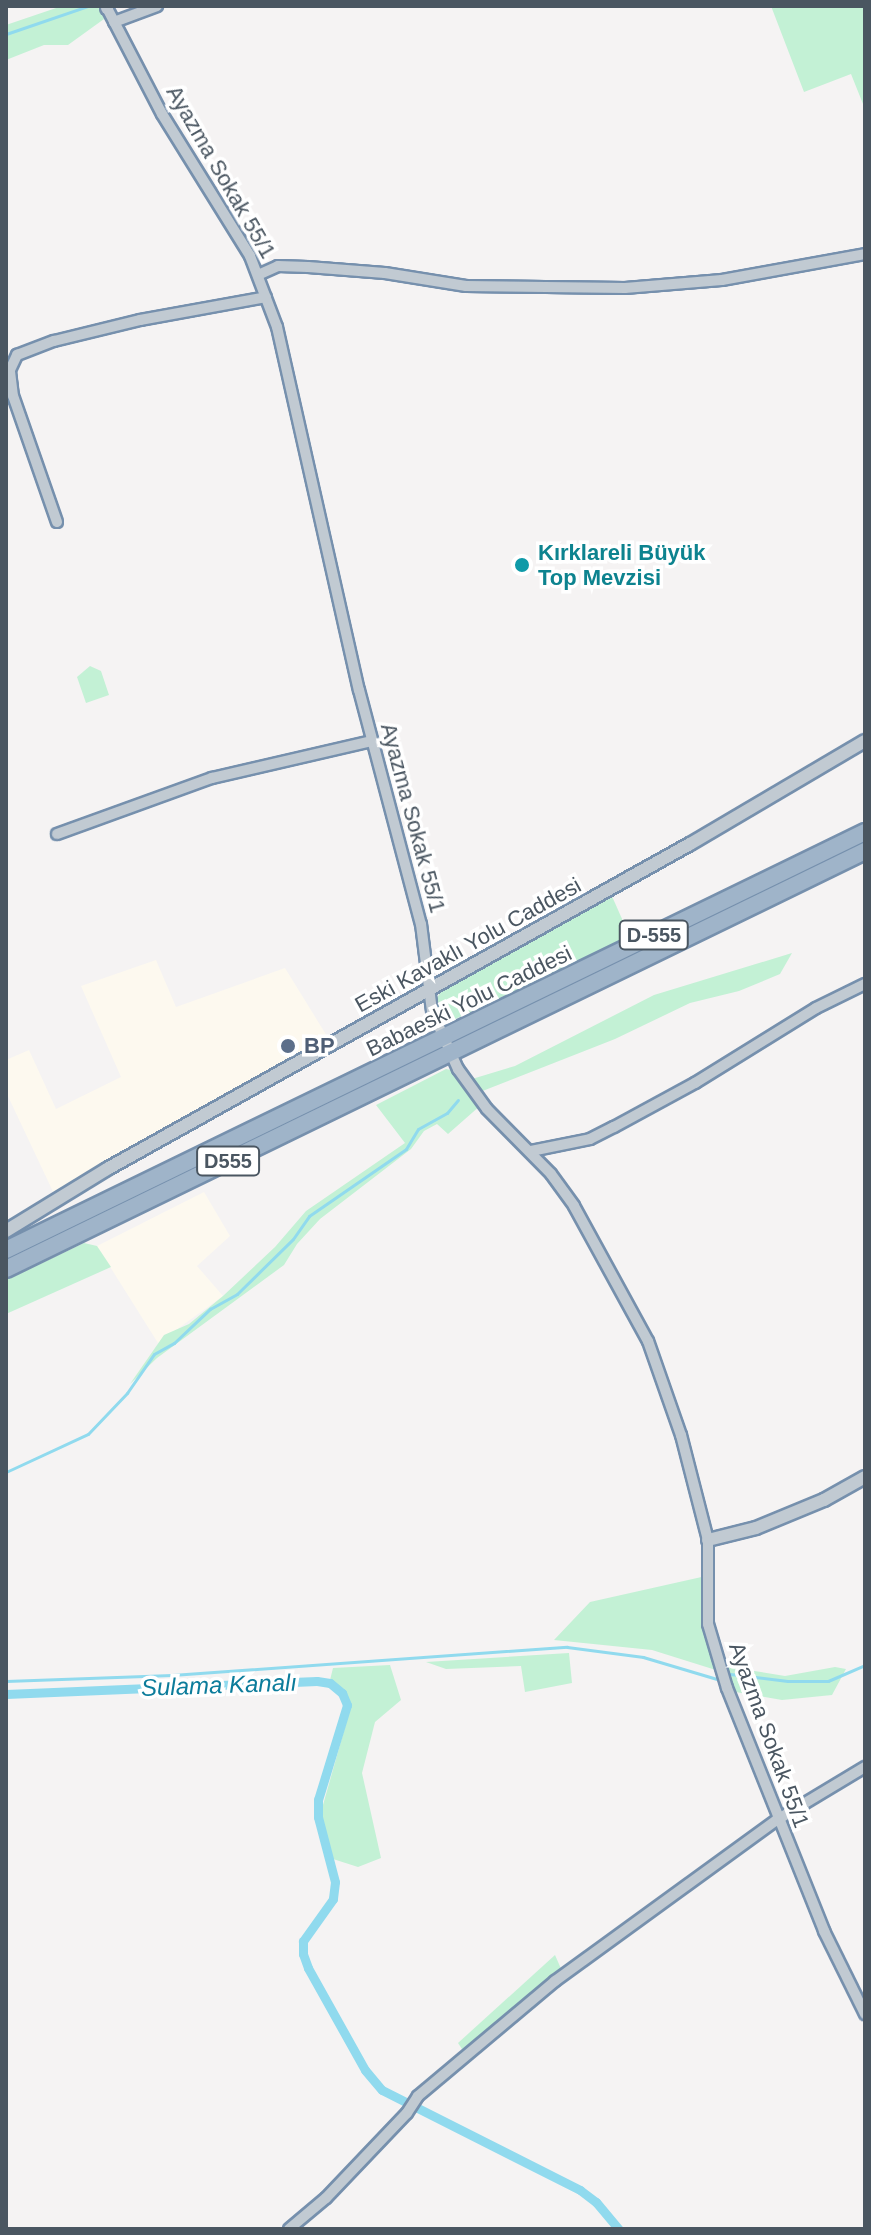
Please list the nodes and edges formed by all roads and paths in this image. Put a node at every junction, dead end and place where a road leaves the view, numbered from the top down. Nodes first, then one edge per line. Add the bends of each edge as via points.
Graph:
1 (157, 6) edge
2 (107, 7) edge
3 (114, 22) junction
4 (865, 254) edge
5 (258, 275) junction
6 (266, 297) junction
7 (57, 522) dead end
8 (372, 741) junction
9 (865, 741) edge
10 (865, 832) edge
11 (57, 834) dead end
12 (865, 851) edge
13 (865, 984) edge
14 (432, 987) junction
15 (443, 1038) junction
16 (451, 1054) junction
17 (531, 1151) junction
18 (6, 1231) edge
19 (6, 1250) edge
20 (6, 1269) edge
21 (865, 1477) edge
22 (708, 1540) junction
23 (865, 1767) edge
24 (777, 1820) junction
25 (865, 2014) edge
26 (289, 2229) edge

1 - 3 street
2 - 3 street, Ayazma Sokak 55/1
3 - 5 street, Ayazma Sokak 55/1
4 - 5 street via 722,280 625,288 466,286 385,273 278,266
5 - 6 street, Ayazma Sokak 55/1
6 - 7 street via 125,323 17,355 10,370 13,396
6 - 8 street, Ayazma Sokak 55/1
8 - 11 street via 212,778
8 - 14 street, Ayazma Sokak 55/1 via 421,924
9 - 14 street, Eski Kavaklı Yolu Caddesi
10 - 15 highway, Babaeski Yolu Caddesi / D-555
12 - 16 highway, Babaeski Yolu Caddesi / D-555
13 - 17 street via 602,1133
14 - 15 street, Ayazma Sokak 55/1 via 432,1011
14 - 18 street, Eski Kavaklı Yolu Caddesi
15 - 16 street, Ayazma Sokak 55/1
15 - 19 highway, Babaeski Yolu Caddesi / D555
16 - 17 street, Ayazma Sokak 55/1 via 487,1109
16 - 20 highway, Babaeski Yolu Caddesi / D555
17 - 22 street, Ayazma Sokak 55/1 via 574,1206 648,1341 681,1435
21 - 22 street via 756,1528
22 - 24 street, Ayazma Sokak 55/1 via 708,1624
23 - 24 street
24 - 25 street, Ayazma Sokak 55/1
24 - 26 street via 555,1981 412,2106 326,2198

